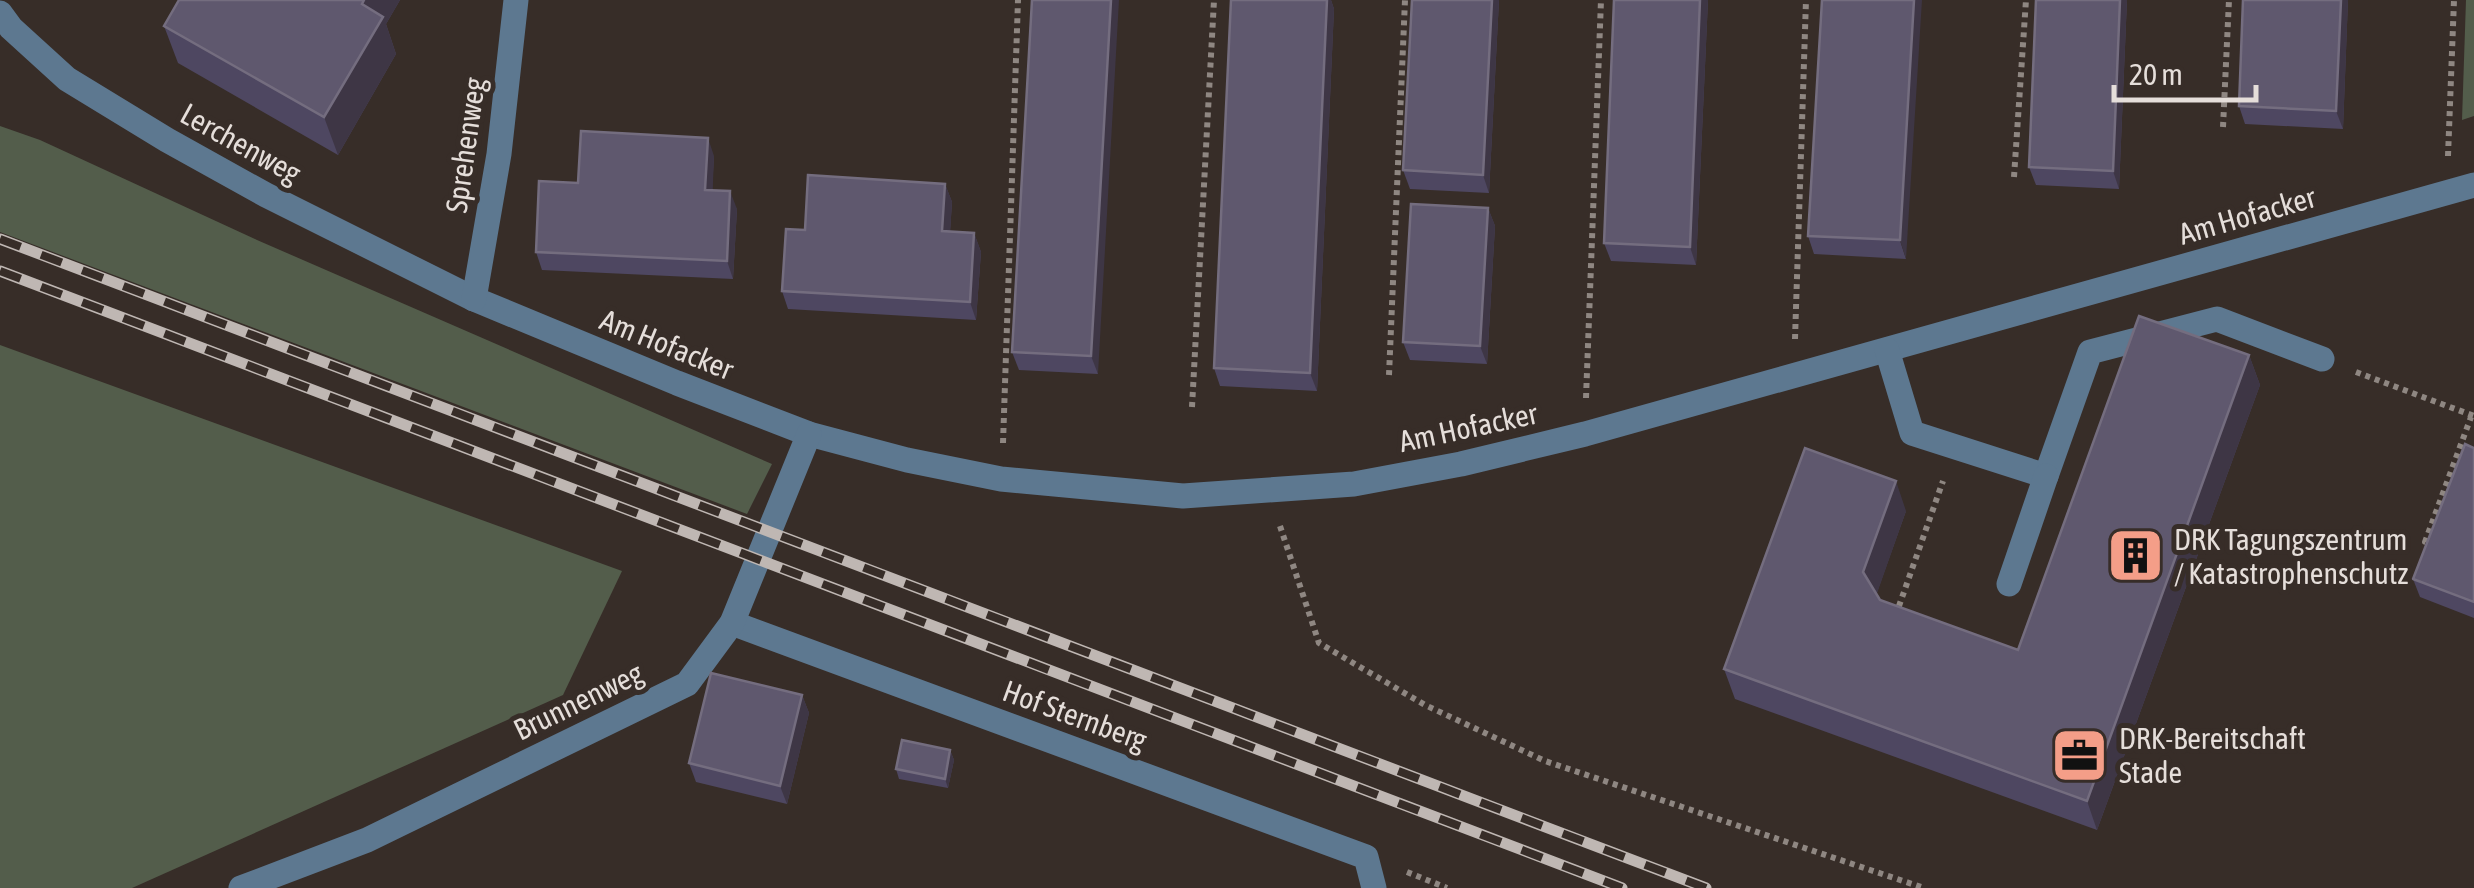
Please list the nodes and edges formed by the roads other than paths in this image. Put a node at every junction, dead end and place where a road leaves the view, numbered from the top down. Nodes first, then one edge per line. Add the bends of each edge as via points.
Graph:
1 (516, 0) edge
2 (0, 12) edge
3 (2474, 185) edge
4 (474, 298) junction
5 (1887, 350) junction
6 (2322, 359) road end
7 (809, 434) junction
8 (2046, 476) junction
9 (2008, 584) dead end
10 (732, 623) junction
11 (241, 888) edge
12 (1374, 888) edge

1 - 4 street, Sprehenweg
2 - 4 street, Lerchenweg via 67,79 167,140
3 - 5 street, Am Hofacker
4 - 7 street, Am Hofacker
5 - 7 street, Am Hofacker via 1585,434 1354,484 1183,496 1002,479
5 - 8 street via 1912,433
6 - 8 street via 2217,319 2090,352
7 - 10 street, Brunnenweg
8 - 9 street
10 - 11 street, Brunnenweg via 687,684 367,840
10 - 12 street, Hof Sternberg via 1366,856

